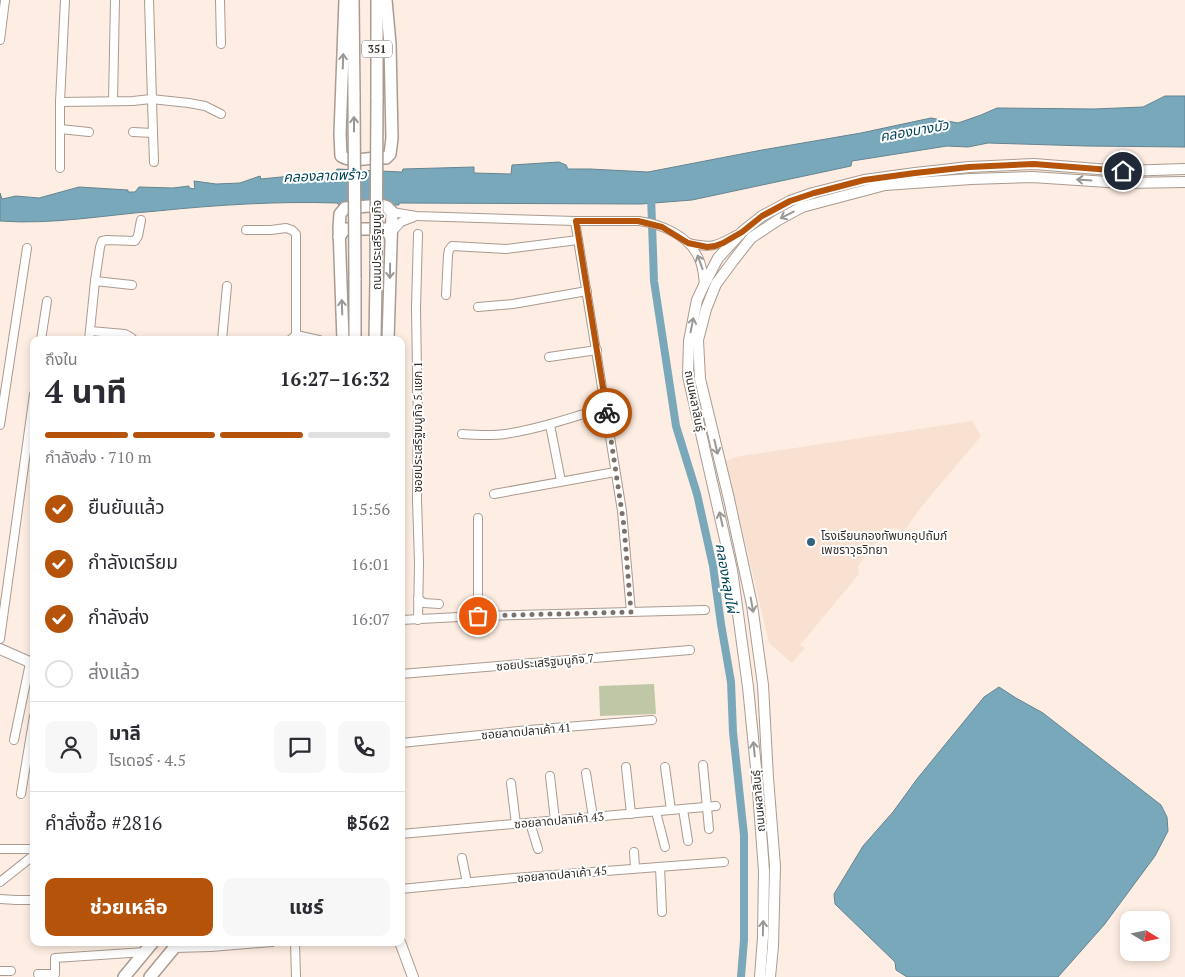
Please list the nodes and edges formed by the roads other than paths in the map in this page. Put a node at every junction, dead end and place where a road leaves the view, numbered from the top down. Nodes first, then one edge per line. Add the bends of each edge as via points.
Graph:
1 (5, 0) edge
2 (65, 0) edge
3 (115, 0) edge
4 (149, 0) edge
5 (220, 0) edge
6 (345, 0) edge
7 (354, 0) edge
8 (377, 0) edge
9 (386, 0) edge
10 (0, 40) edge
11 (221, 44) dead end
12 (151, 100) junction
13 (113, 101) junction
14 (60, 102) junction
15 (221, 114) dead end
16 (60, 129) junction
17 (88, 132) dead end
18 (133, 132) dead end
19 (153, 133) junction
20 (154, 162) dead end
21 (60, 168) dead end
22 (1184, 169) edge
23 (1185, 182) edge
24 (392, 212) junction
25 (416, 216) junction
26 (140, 220) dead end
27 (576, 221) junction
28 (246, 230) dead end
29 (742, 232) junction
30 (418, 234) dead end
31 (391, 235) junction
32 (339, 237) junction
33 (578, 240) junction
34 (688, 243) junction
35 (28, 248) dead end
36 (95, 281) junction
37 (132, 285) dead end
38 (704, 285) junction
39 (227, 286) dead end
40 (587, 291) junction
41 (446, 295) dead end
42 (46, 301) dead end
43 (478, 307) dead end
44 (90, 331) junction
45 (42, 336) edge
46 (89, 336) edge
47 (128, 336) edge
48 (222, 336) edge
49 (294, 336) edge
50 (343, 336) edge
51 (355, 336) edge
52 (375, 336) edge
53 (388, 336) edge
54 (597, 350) junction
55 (549, 357) dead end
56 (606, 407) junction
57 (30, 423) edge
58 (0, 425) edge
59 (550, 425) junction
60 (462, 434) dead end
61 (616, 472) junction
62 (562, 481) junction
63 (494, 494) dead end
64 (478, 518) dead end
65 (418, 599) junction
66 (439, 604) dead end
67 (705, 610) dead end
68 (631, 612) junction
69 (478, 616) junction
70 (405, 620) edge
71 (418, 620) junction
72 (0, 639) edge
73 (0, 649) edge
74 (690, 650) dead end
75 (30, 663) edge
76 (30, 672) edge
77 (405, 674) edge
78 (652, 720) dead end
79 (14, 740) dead end
80 (30, 740) edge
81 (405, 743) edge
82 (703, 765) dead end
83 (626, 767) dead end
84 (665, 767) dead end
85 (586, 773) dead end
86 (550, 776) dead end
87 (511, 783) dead end
88 (21, 794) dead end
89 (712, 807) junction
90 (683, 809) junction
91 (671, 810) junction
92 (656, 812) junction
93 (631, 814) junction
94 (593, 817) junction
95 (555, 820) junction
96 (530, 823) junction
97 (516, 824) junction
98 (709, 829) dead end
99 (405, 834) edge
100 (688, 841) dead end
101 (665, 847) dead end
102 (30, 848) edge
103 (0, 849) edge
104 (538, 849) dead end
105 (634, 852) dead end
106 (30, 858) edge
107 (462, 858) dead end
108 (724, 862) dead end
109 (660, 866) junction
110 (635, 868) junction
111 (0, 882) edge
112 (467, 882) junction
113 (405, 889) edge
114 (0, 899) edge
115 (30, 900) edge
116 (662, 912) dead end
117 (150, 946) edge
118 (175, 946) edge
119 (194, 946) edge
120 (223, 946) edge
121 (295, 946) edge
122 (401, 946) edge
123 (145, 952) junction
124 (0, 970) edge
125 (11, 971) dead end
126 (38, 974) dead end
127 (124, 977) edge
128 (150, 977) edge
129 (296, 977) edge
130 (413, 977) edge
131 (760, 977) edge
132 (770, 977) edge

1 - 10 street
2 - 14 street
3 - 13 street
4 - 12 street
5 - 11 street
9 -> 6 main road via 390,44 390,154 386,158 347,160 341,156 340,134
51 -> 7 main road, ถนนประเสริฐมนูกิจ / 351, bridge
8 - 52 main road, ถนนประเสริฐมนูกิจ / 351, bridge
12 - 13 street
12 - 15 street via 205,106
12 - 19 street
13 - 14 street
14 - 16 street
16 - 17 street
16 - 21 street
18 - 19 street
19 - 20 street
22 - 23 main road
22 - 29 main road, ถนนผลาสินธุ์ via 1123,171 1034,164 969,167 873,179 790,201 762,216
23 -> 132 main road, ถนนผลาสินธุ์ via 1123,183 1032,177 885,185 802,207 778,220 751,238 716,284 698,340 700,379 752,605 763,685 775,866
24 - 25 street
24 - 31 main road
24 - 32 main road via 381,205 345,208 340,214
25 - 27 street
25 - 31 street via 401,222
26 - 36 street via 135,242 102,241
27 - 33 street
27 - 34 street via 654,224
28 - 49 street via 286,228 296,234
29 - 34 street via 715,246
29 - 38 main road, ถนนผลาสินธุ์ via 718,258
30 - 65 street, ซอยประเสริฐมนูกิจ 5 แยก 1
31 - 32 main road via 386,229 345,229
31 -> 53 main road
50 -> 32 main road
33 - 40 street
33 - 41 street via 506,249 452,246 448,255
38 -> 34 street via 699,259
35 - 58 street
36 - 37 street
36 - 44 street
131 -> 38 main road, ถนนผลาสินธุ์ via 764,871 748,687 732,570 688,376 689,341 697,300
39 - 48 street
40 - 43 street
40 - 54 street
42 - 45 street
44 - 46 street
44 - 47 street
54 - 55 street
54 - 56 street
56 - 59 street
56 - 61 street
57 - 72 street
59 - 60 street via 504,434
59 - 62 street
61 - 62 street
61 - 68 street
62 - 63 street
64 - 69 street
65 - 66 street via 424,603
65 - 71 street, ซอยประเสริฐมนูกิจ 5 แยก 1
67 - 68 street
68 - 69 street
69 - 71 street
70 - 71 street
73 - 75 main road
74 - 77 street, ซอยประเสริฐมนูกิจ 7
76 - 79 street
78 - 81 street, ซอยลาดปลาเค้า 41
80 - 88 street
82 - 89 street
83 - 93 street
84 - 91 street
85 - 94 street
86 - 95 street
87 - 97 street
89 - 90 street, ซอยลาดปลาเค้า 43
89 - 98 street
90 - 91 street, ซอยลาดปลาเค้า 43
90 - 100 street
91 - 92 street, ซอยลาดปลาเค้า 43
92 - 93 street, ซอยลาดปลาเค้า 43
92 - 101 street
93 - 94 street, ซอยลาดปลาเค้า 43
94 - 95 street, ซอยลาดปลาเค้า 43
95 - 96 street, ซอยลาดปลาเค้า 43
96 - 97 street, ซอยลาดปลาเค้า 43
96 - 104 street
97 - 99 street, ซอยลาดปลาเค้า 43
102 - 103 street
105 - 110 street
106 - 111 street
107 - 112 street
108 - 109 street, ซอยลาดปลาเค้า 45
109 - 110 street, ซอยลาดปลาเค้า 45
109 - 116 street
110 - 112 street, ซอยลาดปลาเค้า 45
112 - 113 street, ซอยลาดปลาเค้า 45
114 - 115 street
117 - 123 main road
118 - 128 main road
119 - 120 street
121 - 129 street
122 - 130 main road
123 - 126 street via 55,958 54,974
123 - 127 main road
124 - 125 street

